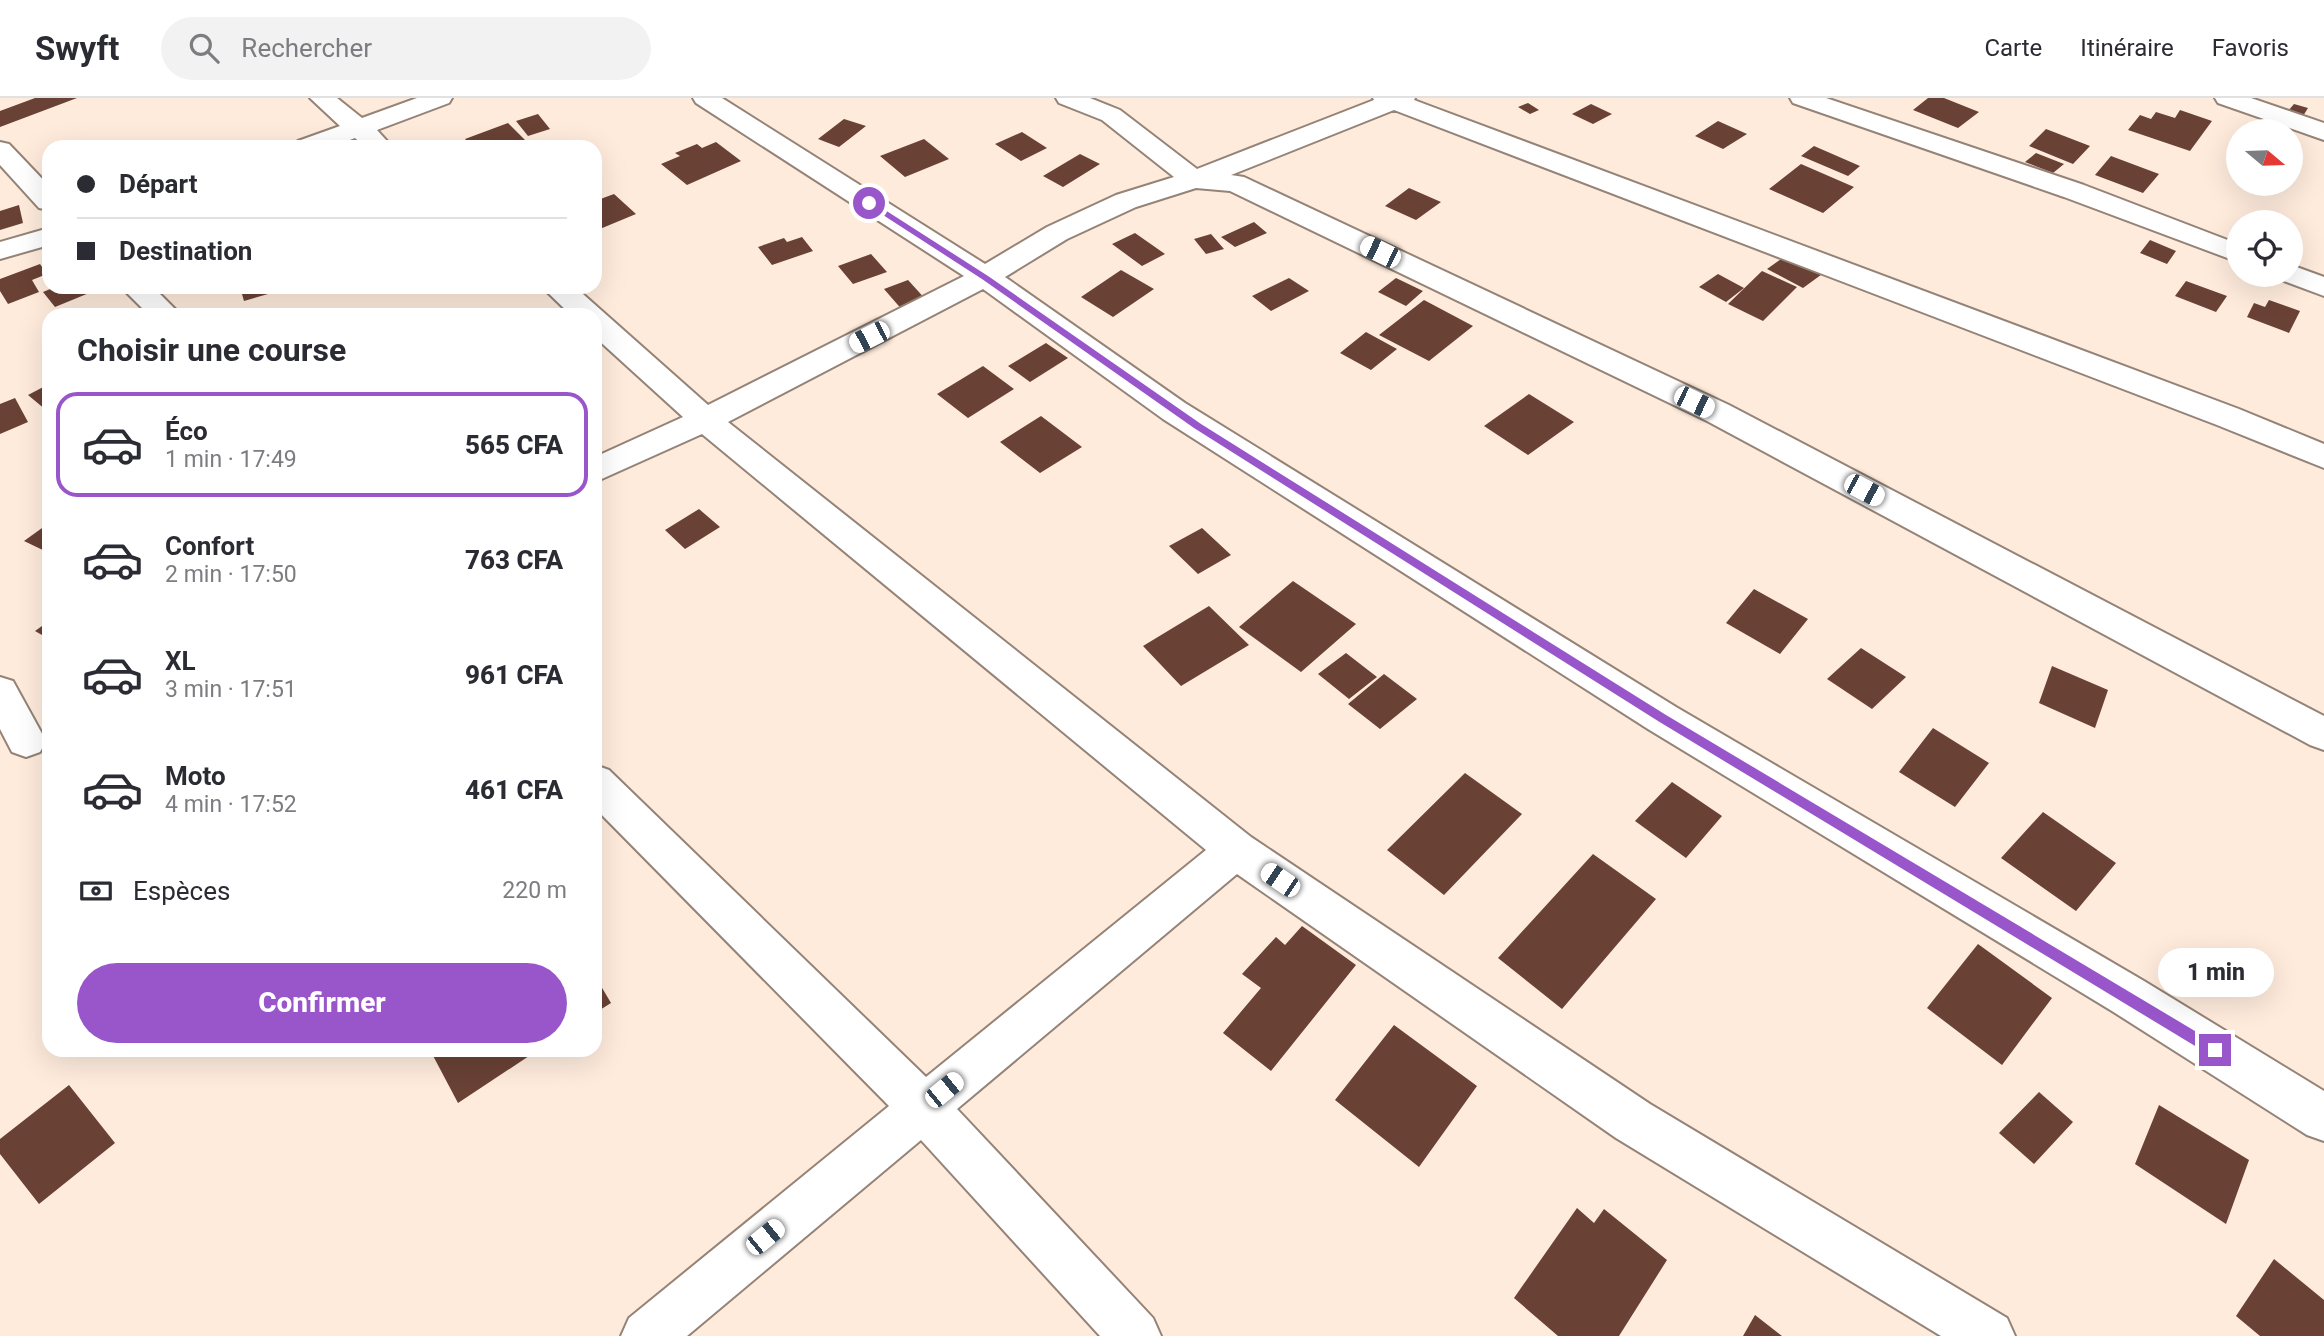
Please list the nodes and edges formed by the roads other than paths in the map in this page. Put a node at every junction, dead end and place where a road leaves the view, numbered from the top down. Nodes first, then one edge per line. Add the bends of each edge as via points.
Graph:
1 (322, 98) edge
2 (440, 98) edge
3 (705, 98) edge
4 (1068, 98) edge
5 (1802, 98) edge
6 (2227, 98) edge
7 (1394, 99) edge
8 (359, 129) junction
9 (2324, 132) edge
10 (327, 140) edge
11 (373, 140) edge
12 (0, 150) edge
13 (1194, 180) junction
14 (42, 195) edge
15 (42, 238) edge
16 (2226, 249) edge
17 (0, 251) edge
18 (985, 277) junction
19 (2303, 279) edge
20 (2324, 287) edge
21 (144, 294) edge
22 (566, 294) edge
23 (158, 308) edge
24 (581, 308) edge
25 (602, 327) edge
26 (705, 420) junction
27 (2324, 457) edge
28 (602, 467) edge
29 (0, 692) edge
30 (2324, 734) edge
31 (25, 742) edge
32 (602, 789) edge
33 (1236, 850) junction
34 (923, 1107) junction
35 (2324, 1118) edge
36 (647, 1336) edge
37 (1135, 1336) edge
38 (1989, 1336) edge

1 - 8 street
2 - 8 street
3 - 18 street
4 - 13 street via 1111,115
5 - 16 street via 2074,191
6 - 9 street
7 - 13 street
7 - 27 street
8 - 10 street
8 - 11 street
12 - 14 street
13 - 18 street via 1126,201 1068,228
13 - 30 street via 1235,183 1718,413
15 - 17 street
18 - 26 street
18 - 35 street via 1174,411 1662,718
19 - 20 street
21 - 23 street
22 - 24 street
25 - 26 street
26 - 28 street
26 - 33 street
29 - 31 street
32 - 34 street
33 - 34 street
33 - 38 street via 1633,1121
34 - 36 street
34 - 37 street

